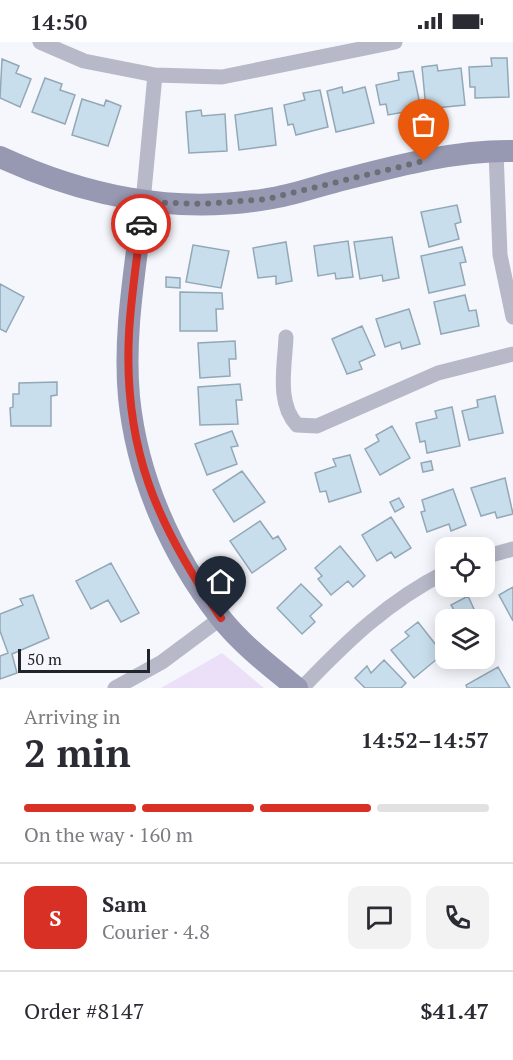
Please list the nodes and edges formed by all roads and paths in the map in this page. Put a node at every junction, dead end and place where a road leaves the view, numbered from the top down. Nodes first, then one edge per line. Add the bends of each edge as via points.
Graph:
1 (40, 42) edge
2 (395, 42) edge
3 (155, 75) junction
4 (504, 151) edge
5 (0, 157) edge
6 (144, 202) junction
7 (513, 317) edge
8 (286, 337) dead end
9 (513, 354) edge
10 (513, 549) edge
11 (495, 554) edge
12 (435, 579) edge
13 (221, 618) junction
14 (115, 688) edge
15 (297, 688) edge
16 (302, 688) edge

1 - 3 street via 84,61
2 - 3 street via 222,77
3 - 6 street
4 - 6 street via 432,159 267,199 203,204
4 - 7 street via 500,255
5 - 6 street via 72,187
6 - 13 street via 129,331 129,396 134,431 167,531
8 - 9 street via 284,401 288,416 297,425 317,426 438,373
10 - 11 street
12 - 16 street via 382,611
13 - 14 street via 162,662
13 - 15 street

